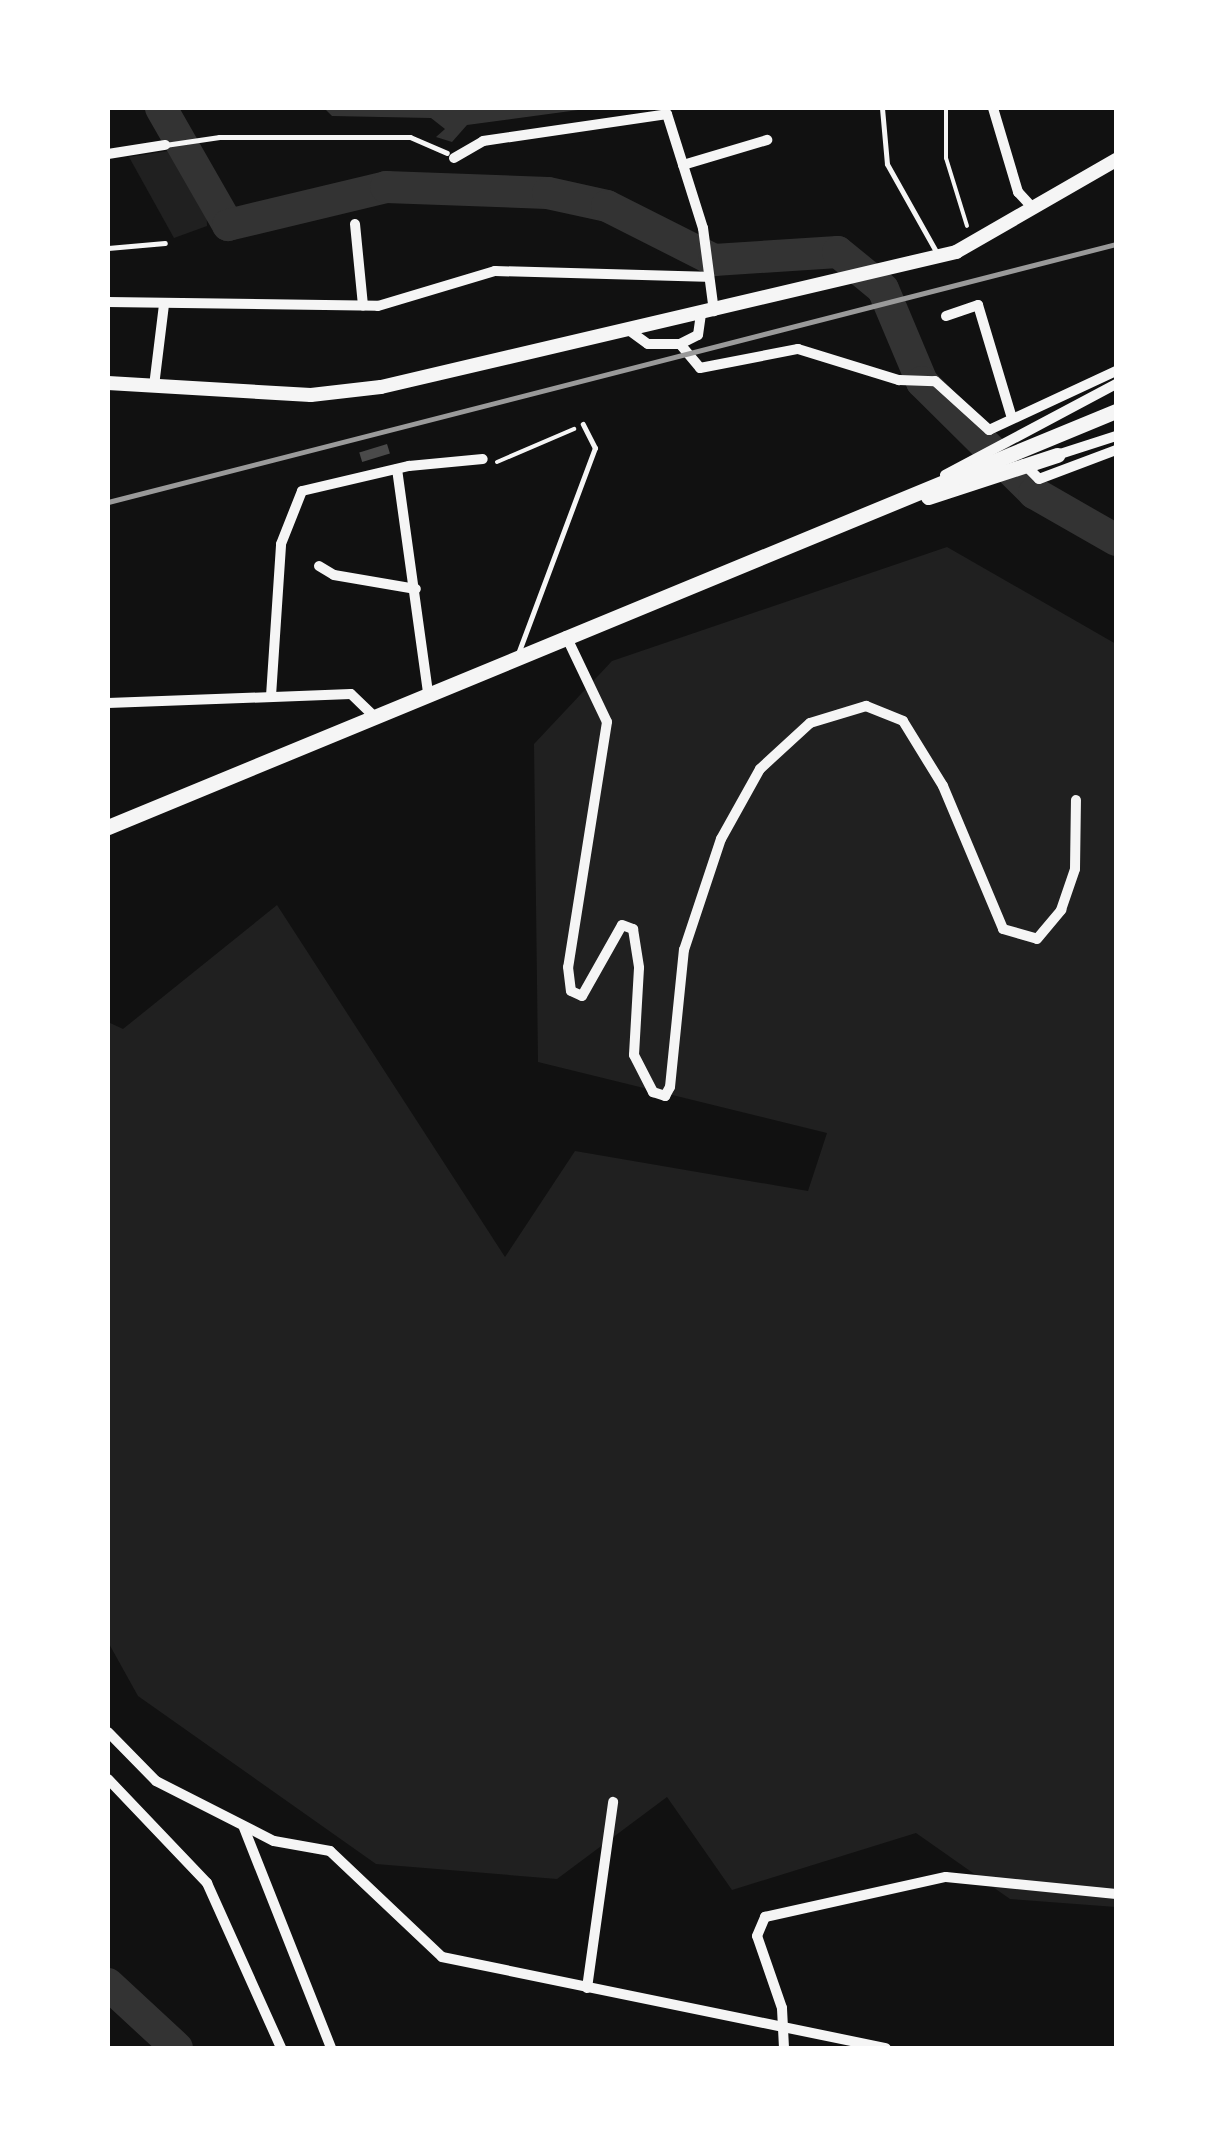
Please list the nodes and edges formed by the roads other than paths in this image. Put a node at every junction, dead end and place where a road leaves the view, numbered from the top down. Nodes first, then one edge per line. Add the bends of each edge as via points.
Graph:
1 (882, 108) edge
2 (993, 108) edge
3 (670, 111) edge
4 (767, 140) dead end
5 (165, 145) joint
6 (108, 154) edge
7 (450, 156) joint
8 (1116, 160) edge
9 (683, 164) junction
10 (1034, 209) junction
11 (356, 224) dead end
12 (165, 243) dead end
13 (108, 248) edge
14 (938, 256) junction
15 (704, 274) junction
16 (108, 302) edge
17 (164, 305) junction
18 (363, 306) junction
19 (708, 313) junction
20 (946, 316) dead end
21 (630, 331) junction
22 (680, 344) junction
23 (1116, 371) edge
24 (108, 384) edge
25 (1116, 384) edge
26 (154, 386) junction
27 (1116, 411) edge
28 (1012, 418) junction
29 (583, 424) road end
30 (989, 430) junction
31 (1116, 436) edge
32 (1116, 450) edge
33 (1057, 455) joint
34 (483, 460) road end
35 (397, 469) junction
36 (899, 502) junction
37 (319, 566) dead end
38 (416, 589) junction
39 (566, 636) junction
40 (518, 654) junction
41 (428, 692) junction
42 (271, 696) junction
43 (108, 703) edge
44 (372, 714) junction
45 (1076, 800) dead end
46 (108, 827) edge
47 (108, 1732) edge
48 (108, 1779) edge
49 (613, 1802) dead end
50 (244, 1828) junction
51 (1116, 1894) edge
52 (587, 1988) junction
53 (786, 2027) junction
54 (280, 2048) edge
55 (331, 2048) edge
56 (784, 2048) edge
57 (886, 2048) edge

1 - 14 lane via 887,164
2 - 10 street via 1018,192
3 - 7 street via 483,141
3 - 9 street
4 - 9 street
5 - 6 street
5 - 7 lane via 410,137
8 - 10 main road
9 - 15 street via 706,246
10 - 14 main road via 976,244
11 - 18 street
12 - 13 lane
14 - 19 main road
15 - 18 street via 495,271
15 - 19 street
16 - 17 street
17 - 18 street
17 - 26 street
19 - 21 main road
19 - 22 street via 698,335
20 - 28 street via 978,306
21 - 22 street via 648,344
21 - 26 main road via 346,393
22 - 30 street via 700,368 798,349 906,381 935,381
23 - 28 street
24 - 26 main road
25 - 36 street
27 - 36 highway
28 - 30 street
29 - 40 lane via 594,448
30 - 32 street via 1040,479
31 - 33 street
33 - 36 highway via 952,494
34 - 35 street
35 - 38 street
35 - 42 street via 324,482 296,498 281,544
36 - 39 highway
37 - 38 street via 334,576
38 - 41 street
39 - 40 highway
39 - 45 street via 607,722 568,967 571,991 582,996 622,924 633,929 639,968 634,1055 653,1092 666,1096 670,1087 684,950 721,839 760,770 810,723 866,706 903,721 936,772 1004,929 1037,939 1061,910 1076,869
40 - 41 highway
41 - 44 highway
42 - 43 street
42 - 44 street via 350,694
44 - 46 highway
47 - 50 street via 156,1781
48 - 54 street via 208,1884
49 - 52 street
50 - 52 street via 330,1851 442,1957
50 - 55 street
51 - 53 street via 946,1877 765,1916 758,1936
52 - 53 street
53 - 56 street
53 - 57 street

